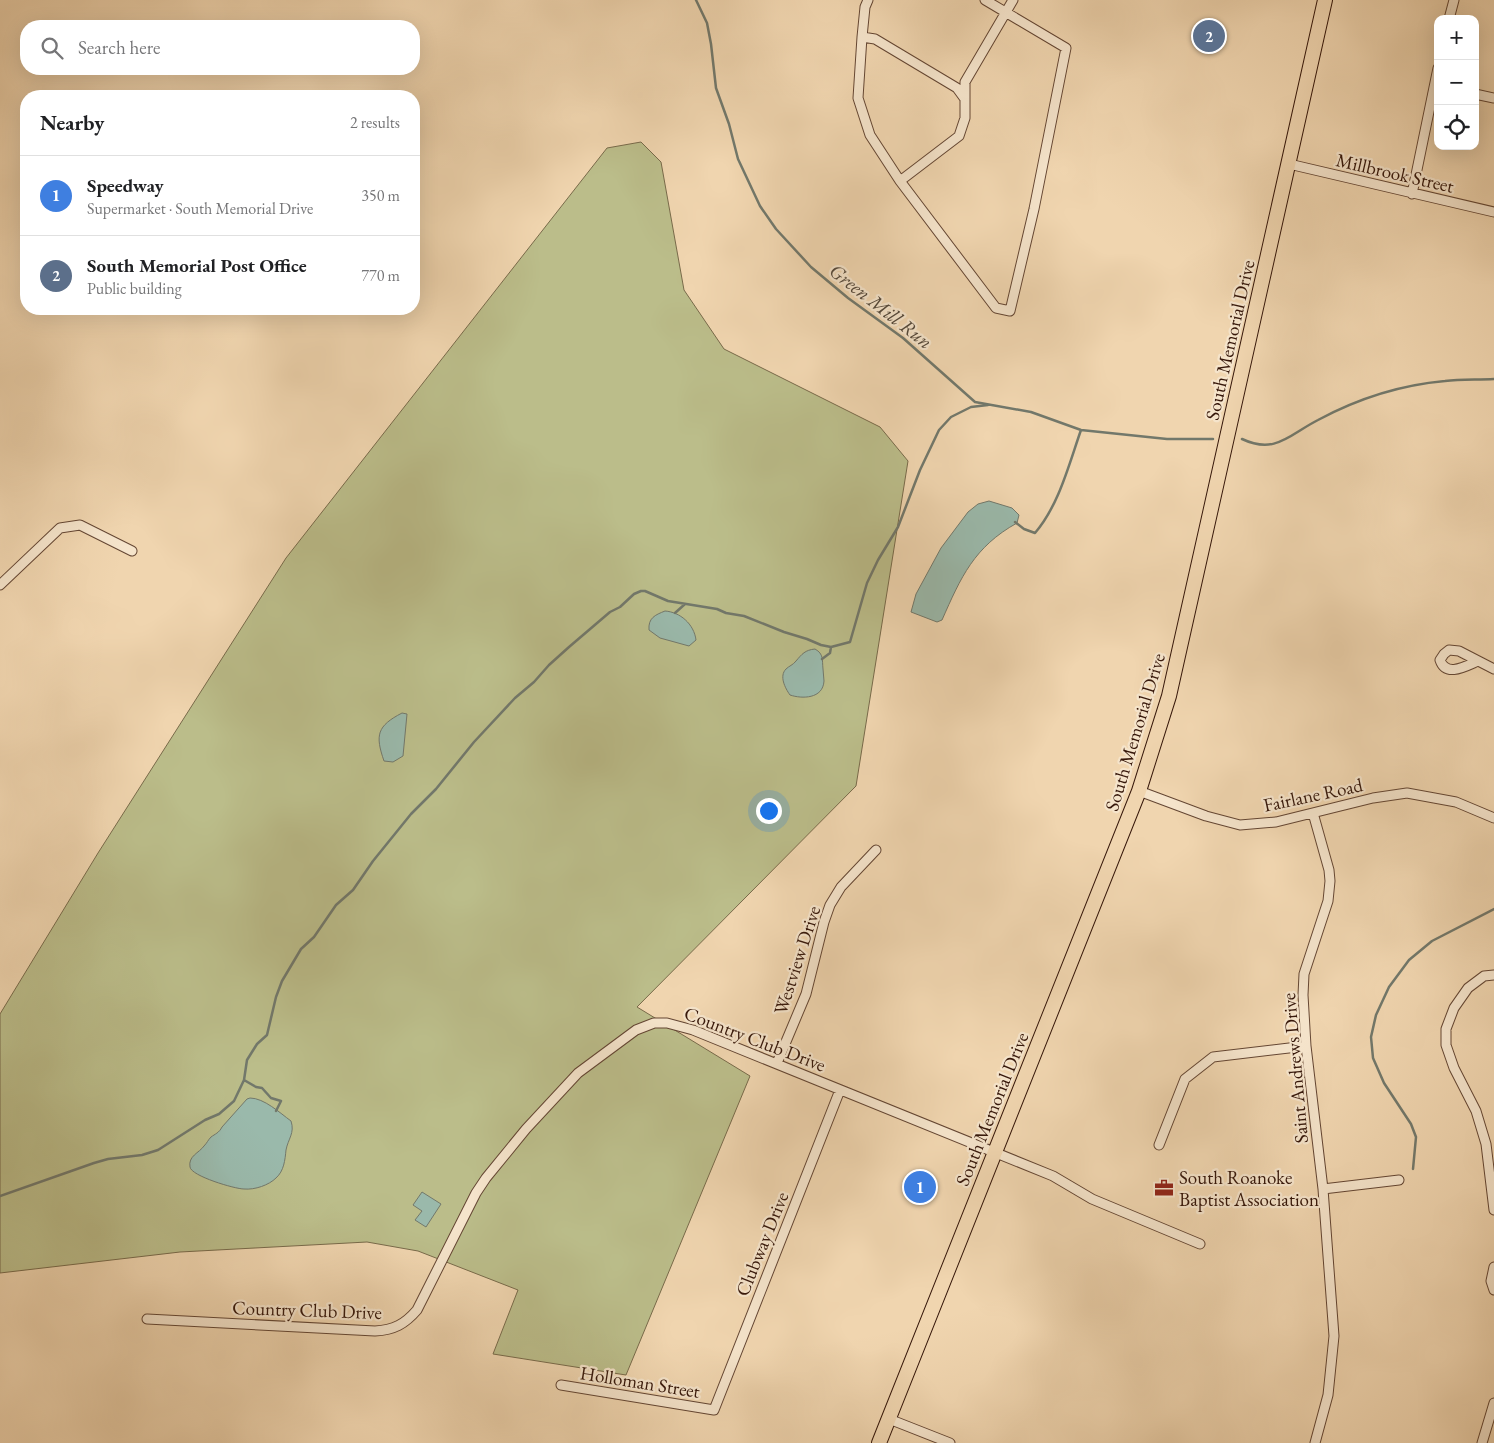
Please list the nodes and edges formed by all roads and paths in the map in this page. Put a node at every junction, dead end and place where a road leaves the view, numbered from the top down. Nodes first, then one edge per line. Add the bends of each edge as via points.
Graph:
1 (868, 0) edge
2 (985, 0) edge
3 (1013, 0) edge
4 (1325, 0) edge
5 (1454, 0) edge
6 (1006, 12) junction
7 (1450, 15) edge
8 (862, 37) junction
9 (1434, 95) edge
10 (1479, 95) edge
11 (1494, 98) edge
12 (965, 99) junction
13 (1288, 164) junction
14 (900, 181) junction
15 (1412, 194) junction
16 (1494, 212) edge
17 (132, 551) dead end
18 (0, 586) edge
19 (1478, 661) dead end
20 (1494, 669) edge
21 (1139, 791) junction
22 (1313, 813) junction
23 (1494, 818) edge
24 (876, 850) dead end
25 (1494, 975) edge
26 (1306, 1046) junction
27 (777, 1064) junction
28 (840, 1090) junction
29 (1159, 1145) dead end
30 (994, 1153) junction
31 (1399, 1180) dead end
32 (1323, 1189) junction
33 (1494, 1210) edge
34 (1200, 1244) dead end
35 (1494, 1267) edge
36 (1494, 1290) edge
37 (146, 1319) dead end
38 (561, 1386) dead end
39 (1494, 1403) edge
40 (714, 1410) joint
41 (888, 1419) junction
42 (879, 1443) edge
43 (950, 1443) edge
44 (1315, 1443) edge
45 (1482, 1443) edge

1 - 8 street
2 - 6 street
3 - 6 street
4 - 13 main road, South Memorial Drive
5 - 7 street
6 - 12 street via 965,82
6 - 14 street via 1066,48 1010,311 996,308
8 - 12 street via 875,39 957,88
8 - 14 street via 858,98 870,135
9 - 15 street
10 - 11 street
12 - 14 street via 965,118 960,136
13 - 15 street, Millbrook Street
13 - 21 main road, South Memorial Drive via 1169,696
15 - 16 street, Millbrook Street
17 - 18 street via 80,525 60,528
19 - 20 street
21 - 22 street, Fairlane Road via 1240,825 1276,822
21 - 30 main road, South Memorial Drive
22 - 23 street, Fairlane Road via 1407,793 1456,802
22 - 26 street, Saint Andrews Drive via 1330,881 1328,901 1304,974
24 - 27 street, Westview Drive via 841,887 830,905 806,994
25 - 33 street via 1484,976 1468,988 1454,1008 1446,1029 1446,1044 1454,1068 1476,1111 1486,1144
26 - 29 street via 1213,1057 1185,1079
26 - 32 street, Saint Andrews Drive
27 - 28 street, Country Club Drive
27 - 37 street, Country Club Drive via 679,1026 654,1023 636,1030 578,1073 501,1158 468,1206 418,1310 393,1329 374,1331
28 - 30 street, Country Club Drive
28 - 40 street, Clubway Drive
30 - 34 street, Country Club Drive via 1053,1176 1092,1199
30 - 41 main road, South Memorial Drive
31 - 32 street
32 - 44 street, Saint Andrews Drive via 1334,1336 1328,1395
35 - 36 street via 1491,1281
38 - 40 street, Holloman Street
39 - 45 street
41 - 42 main road, South Memorial Drive
41 - 43 street

